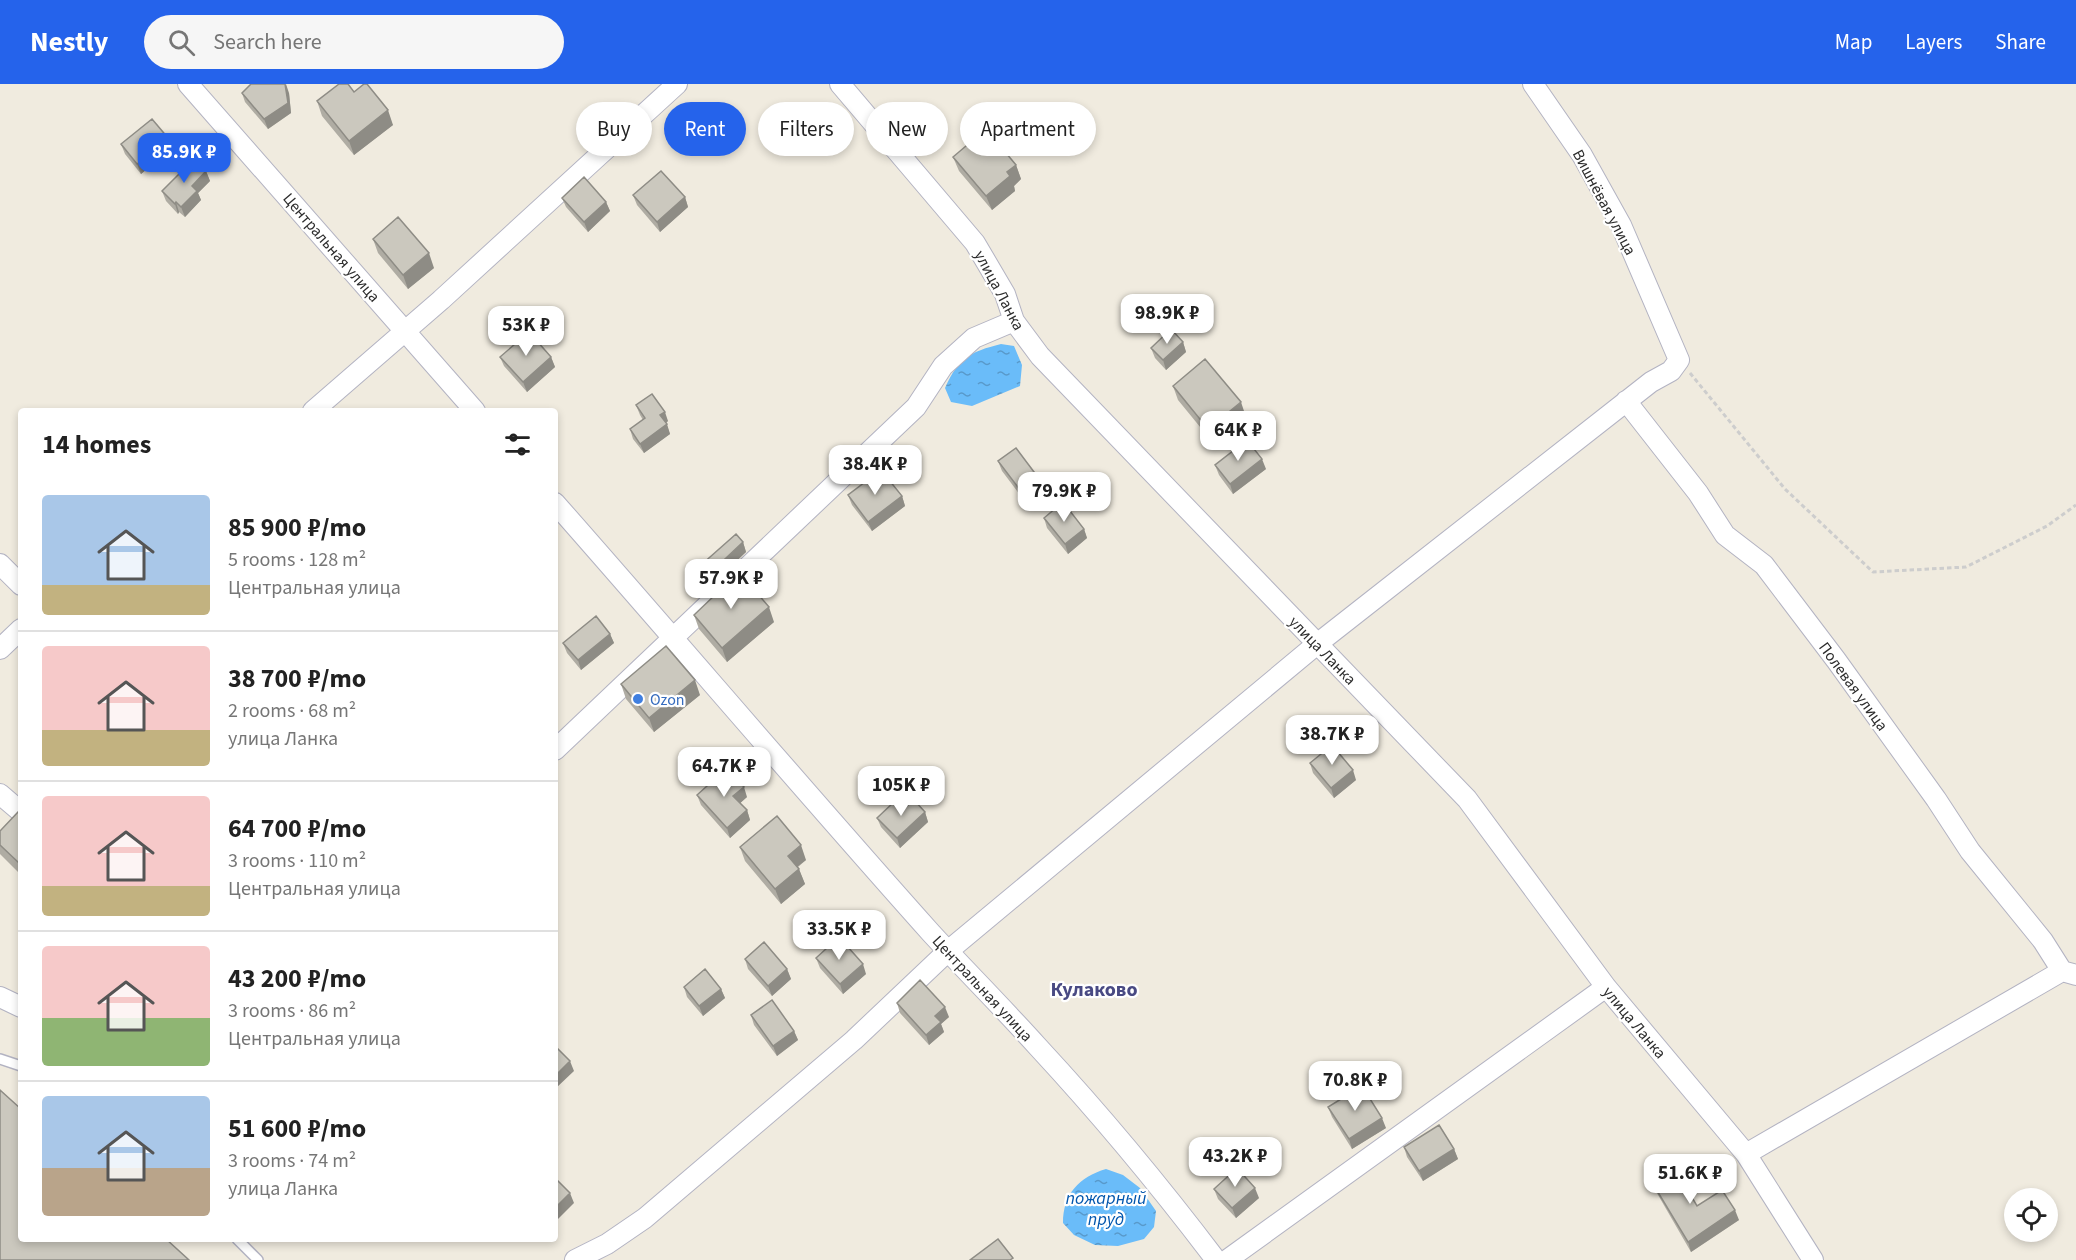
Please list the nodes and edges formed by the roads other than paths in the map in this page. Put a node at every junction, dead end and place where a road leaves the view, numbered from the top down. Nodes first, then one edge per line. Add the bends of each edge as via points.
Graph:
1 (188, 84) edge
2 (677, 84) edge
3 (840, 84) edge
4 (1533, 84) edge
5 (1014, 321) junction
6 (405, 331) junction
7 (1626, 401) junction
8 (316, 408) edge
9 (472, 408) edge
10 (558, 506) edge
11 (0, 564) edge
12 (18, 582) edge
13 (18, 632) edge
14 (674, 637) junction
15 (1317, 644) junction
16 (0, 650) edge
17 (558, 747) edge
18 (0, 794) edge
19 (18, 809) edge
20 (948, 951) junction
21 (2069, 973) edge
22 (1606, 987) junction
23 (0, 997) edge
24 (18, 1005) edge
25 (0, 1059) edge
26 (18, 1065) edge
27 (1746, 1154) junction
28 (240, 1242) edge
29 (258, 1260) edge
30 (576, 1260) edge
31 (1216, 1260) edge
32 (1227, 1260) edge
33 (1813, 1260) edge

1 - 6 street, Центральная улица
2 - 6 street
3 - 5 street, улица Ланка via 975,243 1005,294
4 - 7 street, Вишнёвая улица via 1582,155 1621,225 1679,360 1671,371
5 - 14 street via 974,338 950,359 916,407
5 - 15 street, улица Ланка via 1040,356
6 - 8 street
6 - 9 street, Центральная улица
7 - 15 street
7 - 21 street, Полевая улица via 1698,493 1725,535 1764,565 1970,851
10 - 14 street, Центральная улица
11 - 12 street
13 - 16 street
14 - 17 street
14 - 20 street, Центральная улица
15 - 20 street
15 - 22 street, улица Ланка via 1467,799
18 - 19 street
20 - 30 street via 854,1040 645,1218
20 - 31 street, Центральная улица via 1129,1149
21 - 27 street
22 - 27 street, улица Ланка
22 - 32 street
23 - 24 street
25 - 26 lane
27 - 33 street, улица Ланка
28 - 29 lane

